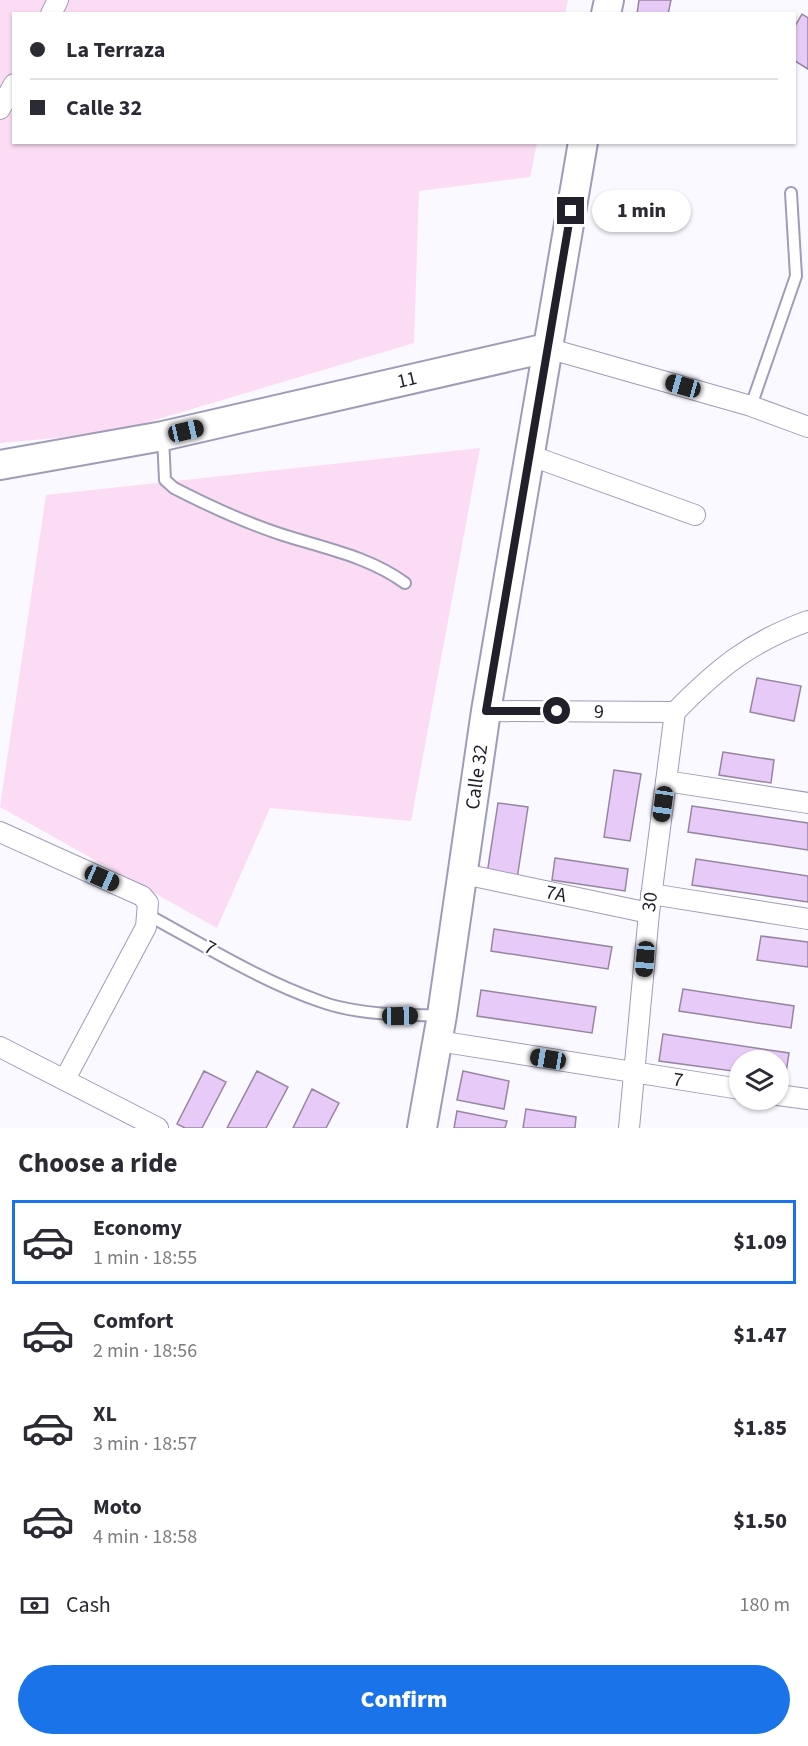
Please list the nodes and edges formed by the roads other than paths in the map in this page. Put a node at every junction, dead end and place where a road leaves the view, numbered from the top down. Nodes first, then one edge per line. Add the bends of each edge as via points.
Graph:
1 (12, 88) edge
2 (0, 109) edge
3 (584, 144) edge
4 (791, 194) dead end
5 (547, 348) junction
6 (751, 406) junction
7 (808, 427) edge
8 (163, 436) junction
9 (529, 454) junction
10 (0, 465) edge
11 (695, 515) dead end
12 (405, 583) dead end
13 (808, 621) edge
14 (486, 711) junction
15 (675, 712) junction
16 (666, 781) junction
17 (808, 803) edge
18 (0, 832) edge
19 (464, 874) junction
20 (650, 903) junction
21 (148, 915) junction
22 (808, 919) edge
23 (440, 1028) junction
24 (0, 1047) edge
25 (635, 1073) junction
26 (65, 1079) junction
27 (729, 1087) edge
28 (789, 1096) edge
29 (808, 1099) edge
30 (158, 1128) edge
31 (422, 1128) edge
32 (629, 1128) edge

1 - 2 street
3 - 5 main road, Calle 32
4 - 6 lane via 796,276
5 - 6 street, 11
5 - 8 main road, 11
5 - 9 main road, Calle 32
6 - 7 street, 11
8 - 10 main road, 11
8 - 12 lane via 165,480 174,488 279,534 386,569
9 - 11 street
9 - 14 main road, Calle 32
13 - 15 street via 771,634 717,670
14 - 15 street, 9
14 - 19 main road, Calle 32
15 - 16 street, 30
16 - 17 street
16 - 20 street, 30
18 - 21 street, 7 via 142,896 148,903
19 - 20 street, 7A
19 - 23 main road, Calle 32
20 - 22 street, 7A
20 - 25 street, 30
21 - 23 lane, 7 via 258,975 324,1003 400,1016
21 - 26 street via 146,927
23 - 25 street, 7
23 - 31 main road, Calle 32
24 - 26 street
25 - 27 street, 7
25 - 32 street, 30
26 - 30 street
28 - 29 street

